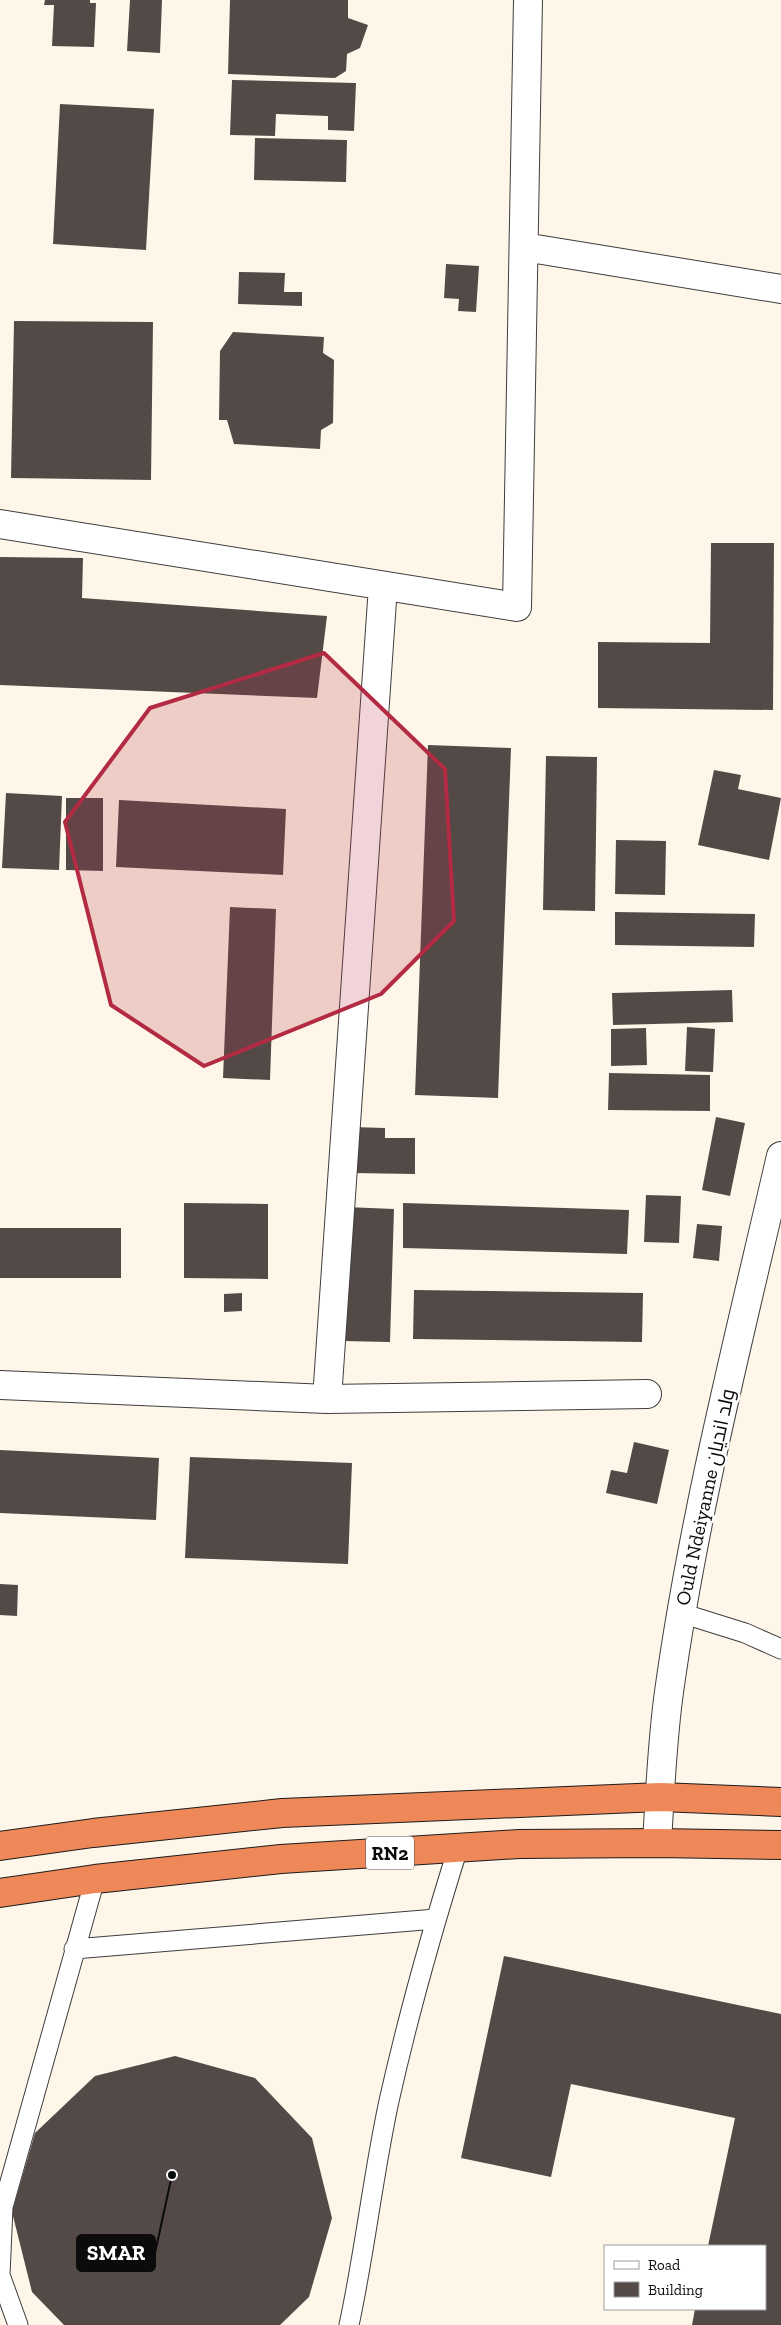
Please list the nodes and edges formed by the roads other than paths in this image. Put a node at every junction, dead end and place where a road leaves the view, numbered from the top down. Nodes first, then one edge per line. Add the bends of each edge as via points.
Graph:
1 (528, 0) edge
2 (524, 247) junction
3 (781, 289) edge
4 (0, 524) edge
5 (383, 586) junction
6 (781, 1156) edge
7 (0, 1385) edge
8 (647, 1394) dead end
9 (326, 1399) junction
10 (681, 1613) junction
11 (781, 1649) edge
12 (660, 1797) junction
13 (781, 1802) edge
14 (657, 1843) junction
15 (781, 1845) edge
16 (0, 1846) edge
17 (458, 1848) junction
18 (95, 1879) junction
19 (0, 1893) edge
20 (436, 1919) junction
21 (74, 1949) junction
22 (18, 2325) edge
23 (349, 2325) edge

1 - 2 street
2 - 3 street
2 - 5 street via 517,607
4 - 5 street
5 - 9 street
6 - 10 street, Ould Ndeiyanne ولد انديان
7 - 9 street
8 - 9 street
10 - 11 lane via 745,1633
10 - 12 street, Ould Ndeiyanne ولد انديان via 663,1744
12 - 13 highway, RN2
12 - 14 street, Ould Ndeiyanne ولد انديان
12 - 16 highway, RN2 via 282,1813
14 - 15 highway, RN2
14 - 17 highway, RN2
17 - 18 highway, RN2 via 281,1859
17 - 20 lane
18 - 19 highway, RN2
18 - 21 lane
20 - 21 lane
20 - 23 lane via 389,2100
21 - 22 lane via 3,2207 0,2275

